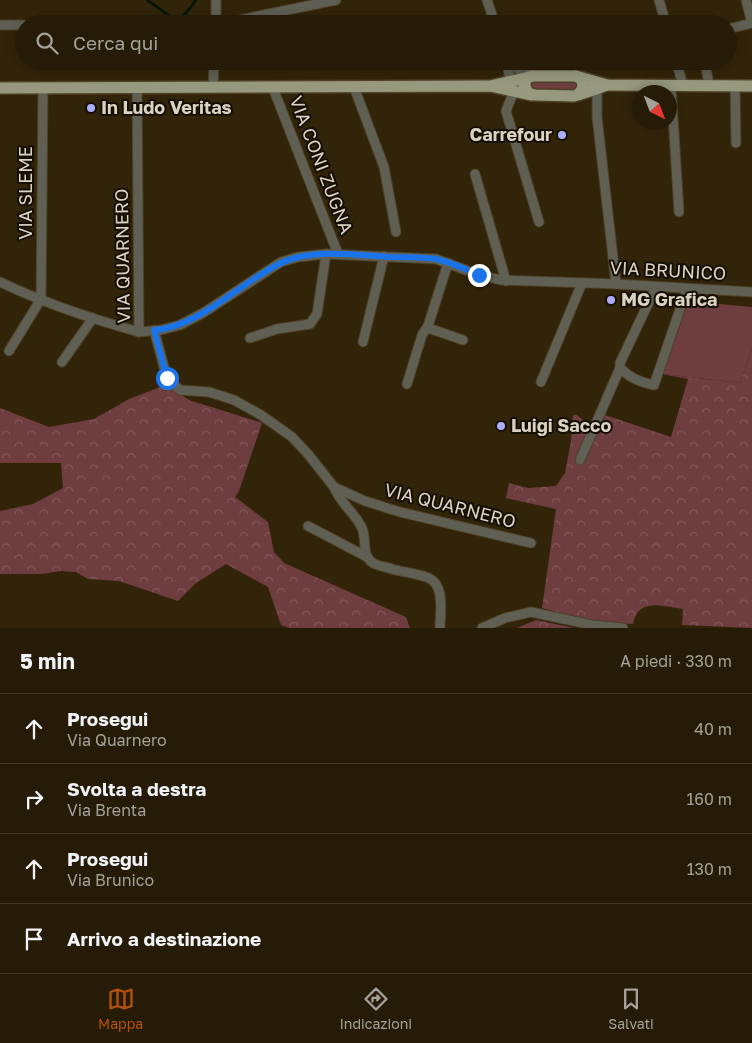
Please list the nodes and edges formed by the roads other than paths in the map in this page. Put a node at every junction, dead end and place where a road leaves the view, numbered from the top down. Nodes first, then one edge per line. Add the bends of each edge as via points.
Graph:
1 (216, 0) edge
2 (336, 0) edge
3 (487, 0) edge
4 (659, 0) edge
5 (746, 0) edge
6 (216, 15) edge
7 (264, 15) edge
8 (492, 15) edge
9 (663, 15) edge
10 (0, 26) edge
11 (15, 26) edge
12 (737, 27) edge
13 (214, 70) edge
14 (509, 70) edge
15 (519, 70) edge
16 (676, 70) edge
17 (706, 70) edge
18 (534, 76) junction
19 (579, 77) junction
20 (607, 85) junction
21 (632, 85) edge
22 (677, 85) junction
23 (709, 85) junction
24 (735, 86) junction
25 (752, 86) edge
26 (354, 87) junction
27 (0, 88) edge
28 (43, 88) junction
29 (137, 88) junction
30 (213, 88) junction
31 (273, 88) junction
32 (520, 90) junction
33 (594, 90) junction
34 (576, 95) junction
35 (597, 117) junction
36 (736, 143) dead end
37 (475, 174) dead end
38 (680, 212) dead end
39 (539, 222) dead end
40 (396, 232) dead end
41 (326, 254) junction
42 (338, 254) junction
43 (384, 256) junction
44 (448, 263) junction
45 (506, 281) junction
46 (0, 282) edge
47 (582, 283) junction
48 (616, 284) junction
49 (656, 287) junction
50 (687, 289) junction
51 (752, 292) edge
52 (41, 299) junction
53 (93, 318) junction
54 (428, 326) junction
55 (154, 330) junction
56 (139, 332) junction
57 (250, 338) dead end
58 (463, 340) dead end
59 (363, 342) dead end
60 (9, 351) dead end
61 (62, 362) dead end
62 (620, 368) junction
63 (541, 382) dead end
64 (406, 384) dead end
65 (580, 460) dead end
66 (334, 487) junction
67 (308, 526) dead end
68 (531, 543) dead end
69 (367, 557) junction
70 (440, 628) edge
71 (482, 628) edge
72 (622, 628) edge

1 - 6 street
2 - 7 street
3 - 8 street
4 - 9 street
5 - 12 street via 752,23
10 - 11 street
13 - 30 street
14 - 32 street
15 - 18 street
16 - 22 street
17 - 23 street
18 - 19 main road
18 - 32 main road
18 - 32 main road via 528,77 524,84 526,91
19 - 20 main road
19 - 33 street via 588,81
19 - 34 main road via 583,88
20 - 21 main road
20 - 33 main road
22 - 23 main road
22 - 38 street
23 - 24 main road
24 - 25 main road
24 - 36 street
26 - 31 main road
26 - 32 main road via 490,86
26 - 40 street via 384,167
27 - 28 main road
28 - 29 main road
28 - 52 street, VIA SLEME
29 - 30 main road
29 - 56 street, VIA QUARNERO
30 - 31 main road
31 - 42 street, VIA CONI ZUGNA
32 - 34 main road
32 - 39 street via 506,111
33 - 34 main road
33 - 35 street
34 - 35 street via 590,100
35 - 48 street
37 - 45 street
41 - 42 street, VIA BRUNICO
41 - 55 street, VIA BRUNICO via 282,262 180,325
41 - 57 street via 317,314 310,324 277,329
42 - 43 street, VIA BRUNICO
43 - 44 street, VIA BRUNICO via 436,259
43 - 59 street
44 - 45 street, VIA BRUNICO
44 - 54 street
45 - 47 street, VIA BRUNICO
46 - 52 street
47 - 48 street, VIA BRUNICO
47 - 63 street
48 - 49 street, VIA BRUNICO
49 - 50 street, VIA BRUNICO
49 - 62 street
50 - 51 street, VIA BRUNICO
50 - 62 street via 654,386 639,382
52 - 53 street
52 - 60 street
53 - 56 street
53 - 61 street
54 - 58 street
54 - 64 street
55 - 56 street, VIA QUARNERO
55 - 66 street, VIA QUARNERO via 167,378 180,390 209,392 234,400 261,415 292,437
62 - 65 street
66 - 68 street, VIA QUARNERO via 400,512
66 - 69 street, VIA QUARNERO via 337,496 361,525
67 - 69 street
69 - 70 street via 374,564 428,577 435,582 439,588
71 - 72 street via 505,618 532,612

